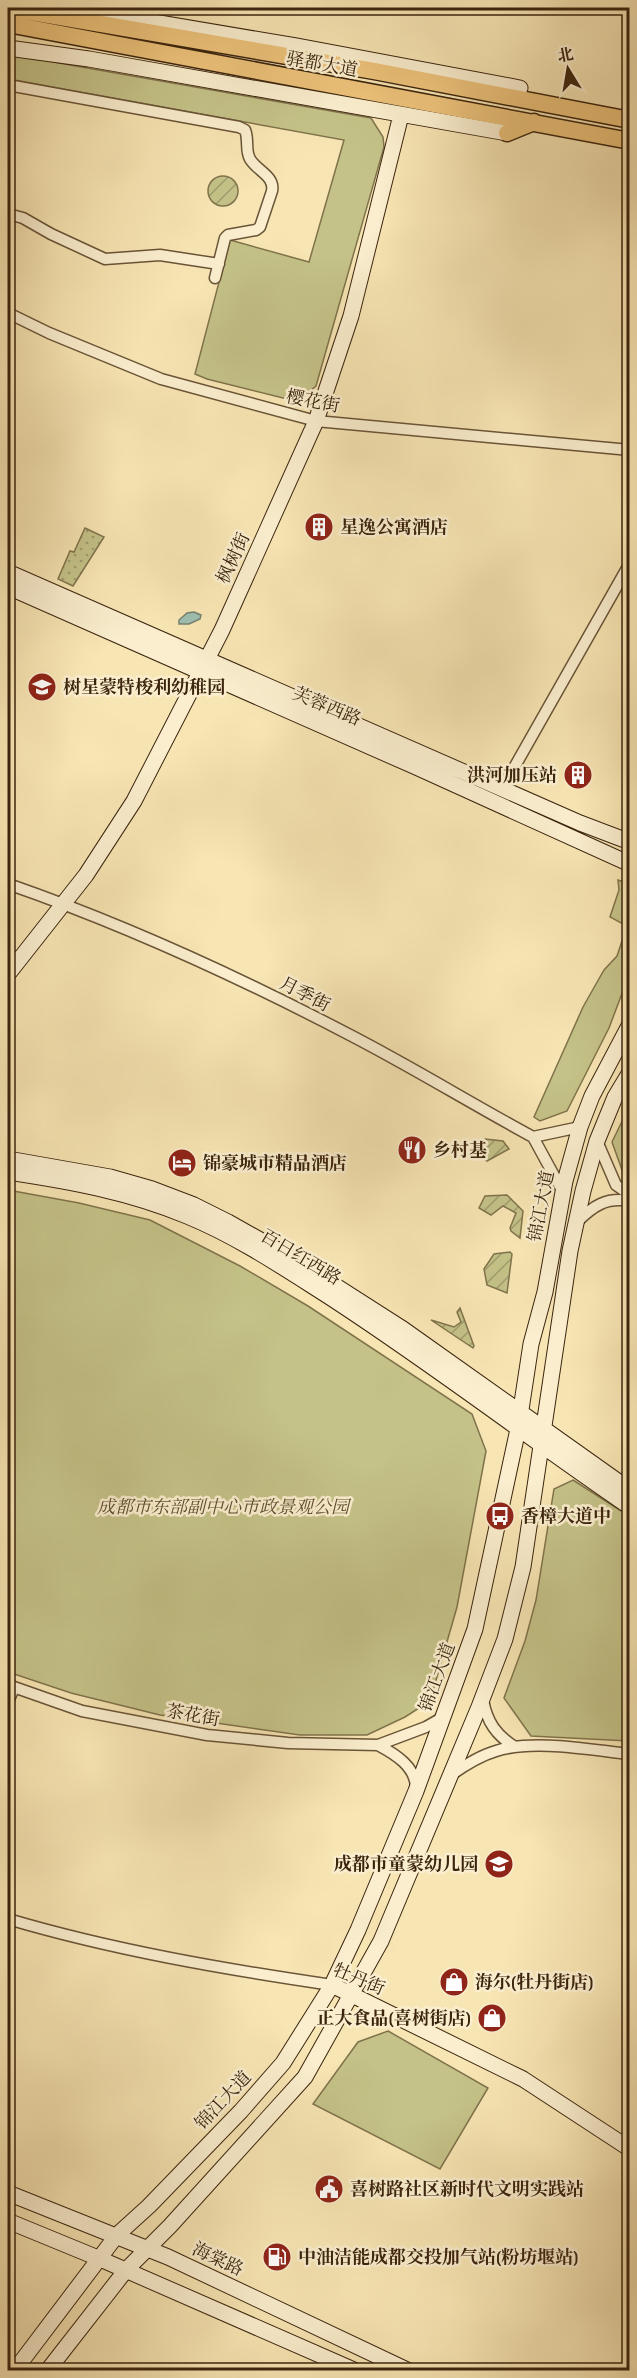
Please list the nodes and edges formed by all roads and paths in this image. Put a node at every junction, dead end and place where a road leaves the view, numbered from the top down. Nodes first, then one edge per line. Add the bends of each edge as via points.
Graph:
1 (8, 8) edge
2 (71, 8) edge
3 (8, 24) edge
4 (8, 48) edge
5 (8, 85) edge
6 (520, 88) joint
7 (536, 102) junction
8 (401, 115) junction
9 (630, 120) edge
10 (534, 122) junction
11 (507, 133) joint
12 (630, 141) edge
13 (8, 214) edge
14 (219, 264) junction
15 (215, 278) dead end
16 (8, 313) edge
17 (316, 421) junction
18 (630, 450) edge
19 (630, 563) edge
20 (8, 572) edge
21 (8, 587) edge
22 (202, 665) junction
23 (502, 789) junction
24 (630, 842) edge
25 (630, 864) edge
26 (8, 884) edge
27 (64, 903) junction
28 (8, 974) edge
29 (630, 1024) edge
30 (630, 1072) edge
31 (580, 1127) junction
32 (533, 1137) junction
33 (597, 1141) junction
34 (8, 1159) edge
35 (8, 1172) edge
36 (563, 1192) junction
37 (630, 1196) edge
38 (630, 1201) edge
39 (576, 1222) junction
40 (520, 1413) junction
41 (544, 1429) junction
42 (518, 1430) junction
43 (542, 1447) junction
44 (630, 1490) edge
45 (630, 1507) edge
46 (10, 1687) edge
47 (483, 1698) junction
48 (8, 1702) edge
49 (446, 1707) junction
50 (378, 1745) junction
51 (515, 1747) junction
52 (630, 1754) edge
53 (451, 1775) junction
54 (416, 1791) junction
55 (8, 1919) edge
56 (332, 1985) junction
57 (352, 1996) junction
58 (630, 2149) edge
59 (8, 2193) edge
60 (8, 2221) edge
61 (117, 2235) junction
62 (148, 2249) junction
63 (98, 2258) junction
64 (126, 2270) junction
65 (15, 2370) edge
66 (48, 2370) edge
67 (354, 2370) edge
68 (407, 2370) edge

1 - 7 main road, 驿都大道
2 - 6 main road
3 - 10 main road, 驿都大道
4 - 8 main road via 89,58
5 - 14 street via 245,130 249,156 271,181 272,191 260,227 228,235
6 - 7 main road
7 - 9 main road, 驿都大道
8 - 11 main road
8 - 17 main road, 枫树街 via 351,316
10 - 11 main road
10 - 12 main road, 驿都大道
13 - 14 street via 105,259 160,255
14 - 15 street
16 - 17 street, 樱花街 via 161,379
17 - 18 street, 樱花街
17 - 22 main road, 枫树街 via 222,630
19 - 23 street
20 - 22 main road, 芙蓉西路
21 - 22 main road, 芙蓉西路
22 - 23 main road, 芙蓉西路
22 - 25 main road, 芙蓉西路
22 - 27 main road, 枫树街 via 134,801
23 - 24 main road, 芙蓉西路
26 - 27 street, 月季街
27 - 28 main road, 枫树街
27 - 32 street, 月季街 via 262,990
29 - 31 main road, 锦江大道
30 - 33 main road, 锦江大道
31 - 32 street
31 - 36 main road, 锦江大道
32 - 36 street
33 - 37 street via 616,1185
33 - 39 main road, 锦江大道
34 - 40 main road, 百日红西路 via 110,1177 194,1205 292,1258 403,1329
35 - 42 main road, 百日红西路 via 107,1190 197,1220 285,1269 395,1340
36 - 40 main road, 锦江大道
38 - 39 street via 603,1202
39 - 41 main road, 锦江大道
40 - 41 main road, 百日红西路
40 - 42 main road, 锦江大道
41 - 43 main road, 锦江大道
41 - 44 main road, 百日红西路
42 - 43 main road, 百日红西路
42 - 49 main road, 锦江大道 via 475,1629
43 - 45 main road, 百日红西路
43 - 47 main road, 锦江大道 via 524,1567 505,1639
46 - 48 street
46 - 50 street, 茶花街 via 82,1711 207,1735 288,1743
47 - 51 street via 493,1729
47 - 53 main road, 锦江大道
49 - 50 street, 茶花街 via 440,1719 426,1727
49 - 54 main road, 锦江大道
50 - 54 street via 405,1763 413,1775
51 - 52 street via 565,1747
51 - 53 street via 480,1757
53 - 57 main road, 锦江大道 via 381,1941
54 - 56 main road, 锦江大道
55 - 56 street, 牡丹街 via 78,1938 250,1973
56 - 57 main road, 牡丹街
56 - 61 main road, 锦江大道 via 283,2063 241,2111
57 - 58 main road, 牡丹街 via 523,2079
57 - 62 main road, 锦江大道 via 305,2077
59 - 61 main road, 海棠路
60 - 63 main road
61 - 62 main road, 海棠路
61 - 63 main road, 锦江大道
62 - 64 main road, 锦江大道
62 - 68 main road, 海棠路
63 - 64 main road
63 - 65 main road, 锦江大道
64 - 66 main road, 锦江大道
64 - 67 main road

